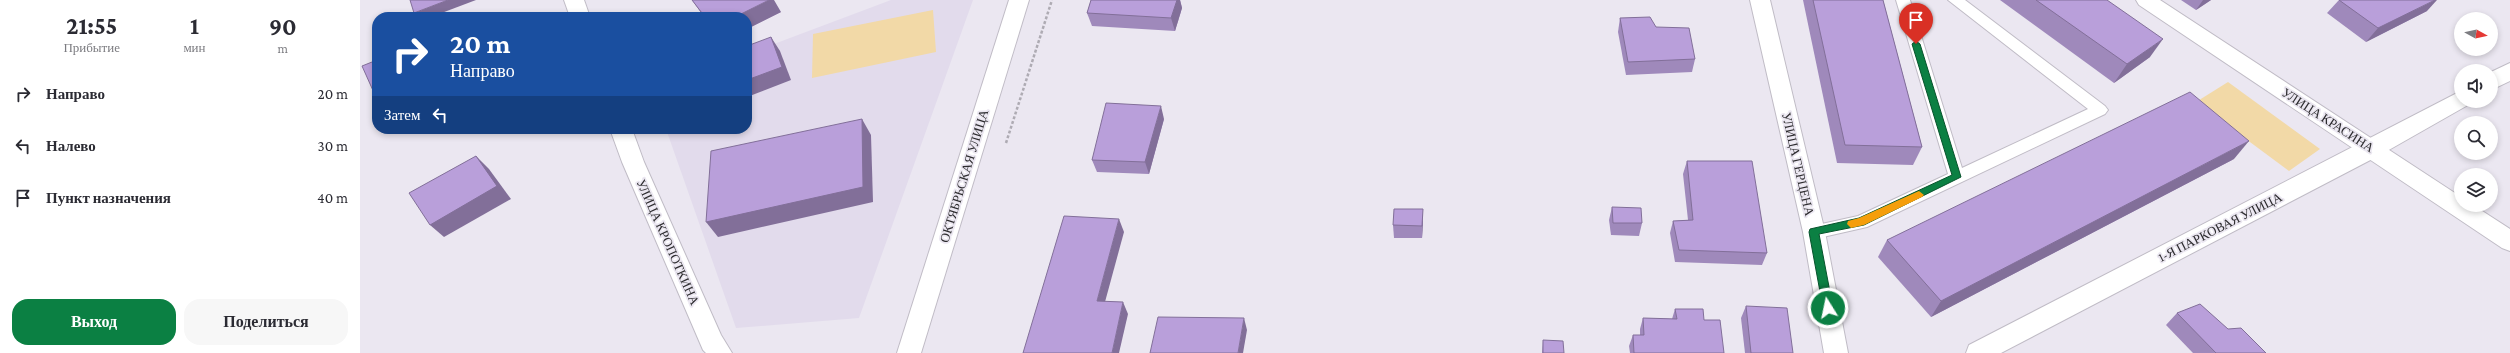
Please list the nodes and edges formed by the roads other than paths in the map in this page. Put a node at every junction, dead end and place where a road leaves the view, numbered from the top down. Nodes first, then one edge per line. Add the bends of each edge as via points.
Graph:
1 (574, 0) edge
2 (1019, 0) edge
3 (1760, 0) edge
4 (1903, 0) edge
5 (1955, 0) edge
6 (2146, 0) edge
7 (578, 12) edge
8 (2510, 71) edge
9 (2498, 78) edge
10 (2454, 103) edge
11 (623, 134) edge
12 (2372, 149) junction
13 (1957, 177) junction
14 (1814, 232) junction
15 (2510, 241) edge
16 (720, 353) edge
17 (909, 353) edge
18 (1836, 353) edge
19 (1978, 353) edge

1 - 7 street
2 - 17 street, ОКТЯБРЬСКАЯ УЛИЦА
3 - 14 street, УЛИЦА ГЕРЦЕНА
4 - 13 lane
5 - 13 lane via 2100,110
6 - 12 street, УЛИЦА КРАСИНА
8 - 9 street
10 - 12 street, 1-Я ПАРКОВАЯ УЛИЦА
11 - 16 street, УЛИЦА КРОПОТКИНА via 712,342
12 - 15 street, УЛИЦА КРАСИНА
12 - 19 street, 1-Я ПАРКОВАЯ УЛИЦА
13 - 14 lane via 1861,222
14 - 18 street, УЛИЦА ГЕРЦЕНА

